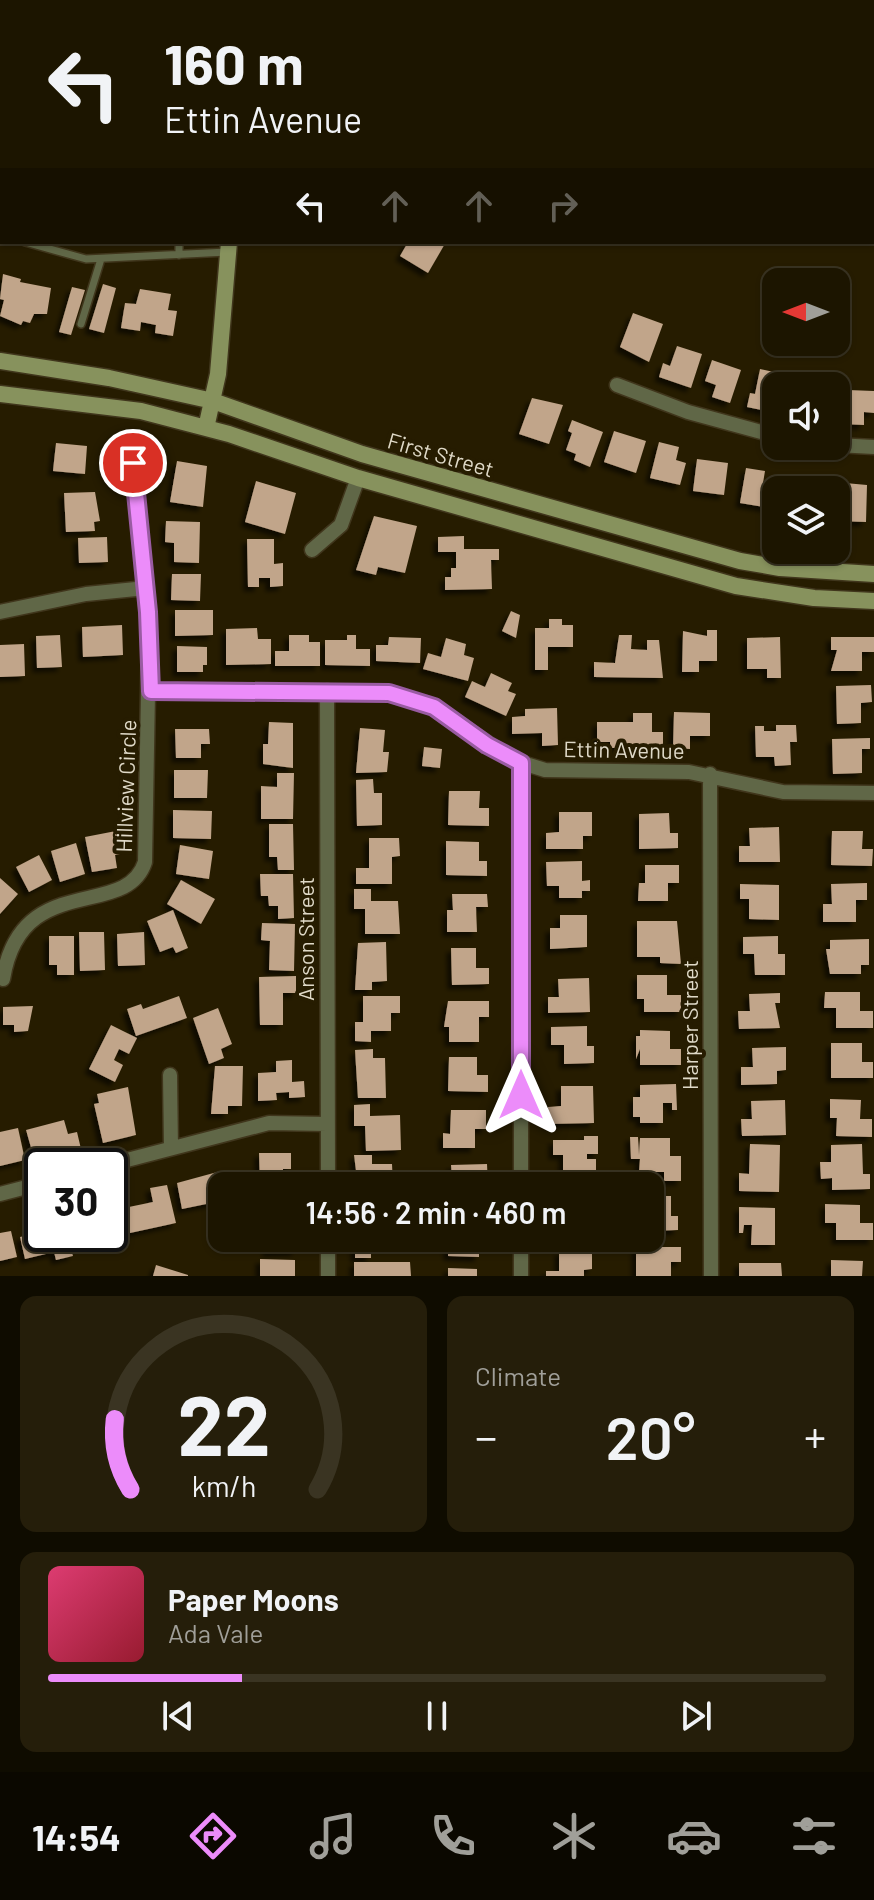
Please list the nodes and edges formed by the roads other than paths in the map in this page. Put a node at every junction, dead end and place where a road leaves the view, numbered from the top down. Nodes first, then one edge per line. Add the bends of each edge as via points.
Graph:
1 (32, 244) edge
2 (179, 244) edge
3 (229, 247) edge
4 (179, 255) junction
5 (101, 259) junction
6 (81, 324) dead end
7 (0, 361) edge
8 (617, 385) dead end
9 (0, 394) edge
10 (213, 401) junction
11 (206, 428) junction
12 (762, 432) edge
13 (850, 446) edge
14 (874, 447) edge
15 (133, 463) dead end
16 (358, 478) junction
17 (312, 550) dead end
18 (874, 574) edge
19 (146, 588) junction
20 (874, 601) edge
21 (0, 612) edge
22 (151, 691) junction
23 (327, 691) junction
24 (521, 763) junction
25 (710, 774) junction
26 (874, 793) edge
27 (3, 979) dead end
28 (170, 1075) dead end
29 (327, 1124) junction
30 (171, 1148) junction
31 (128, 1160) edge
32 (328, 1172) edge
33 (521, 1172) edge
34 (24, 1188) edge
35 (0, 1194) edge
36 (328, 1252) edge
37 (521, 1252) edge
38 (328, 1276) edge
39 (521, 1276) edge
40 (711, 1276) edge

1 - 5 lane
2 - 4 lane
3 - 4 lane
3 - 10 main road
4 - 5 lane
5 - 6 lane
7 - 10 main road, First Street
8 - 12 street
9 - 11 main road, First Street via 141,411
10 - 11 main road
10 - 18 main road, First Street via 362,454 740,561
11 - 16 main road, First Street
13 - 14 street
15 - 19 street, Hillview Circle
16 - 17 street via 341,525
16 - 20 main road, First Street via 736,586
19 - 21 street
19 - 22 street, Hillview Circle
22 - 23 street, Ettin Avenue
22 - 27 street, Hillview Circle via 148,830 141,873 125,888 63,902 36,916 13,943
23 - 24 street, Ettin Avenue via 412,698
23 - 29 street, Anson Street
24 - 25 street, Ettin Avenue via 570,773
24 - 33 street
25 - 26 street, Ettin Avenue via 783,792
25 - 40 street, Harper Street
28 - 30 street
29 - 30 street via 269,1123
29 - 32 street, Anson Street
30 - 31 street
34 - 35 street
36 - 38 street
37 - 39 street

